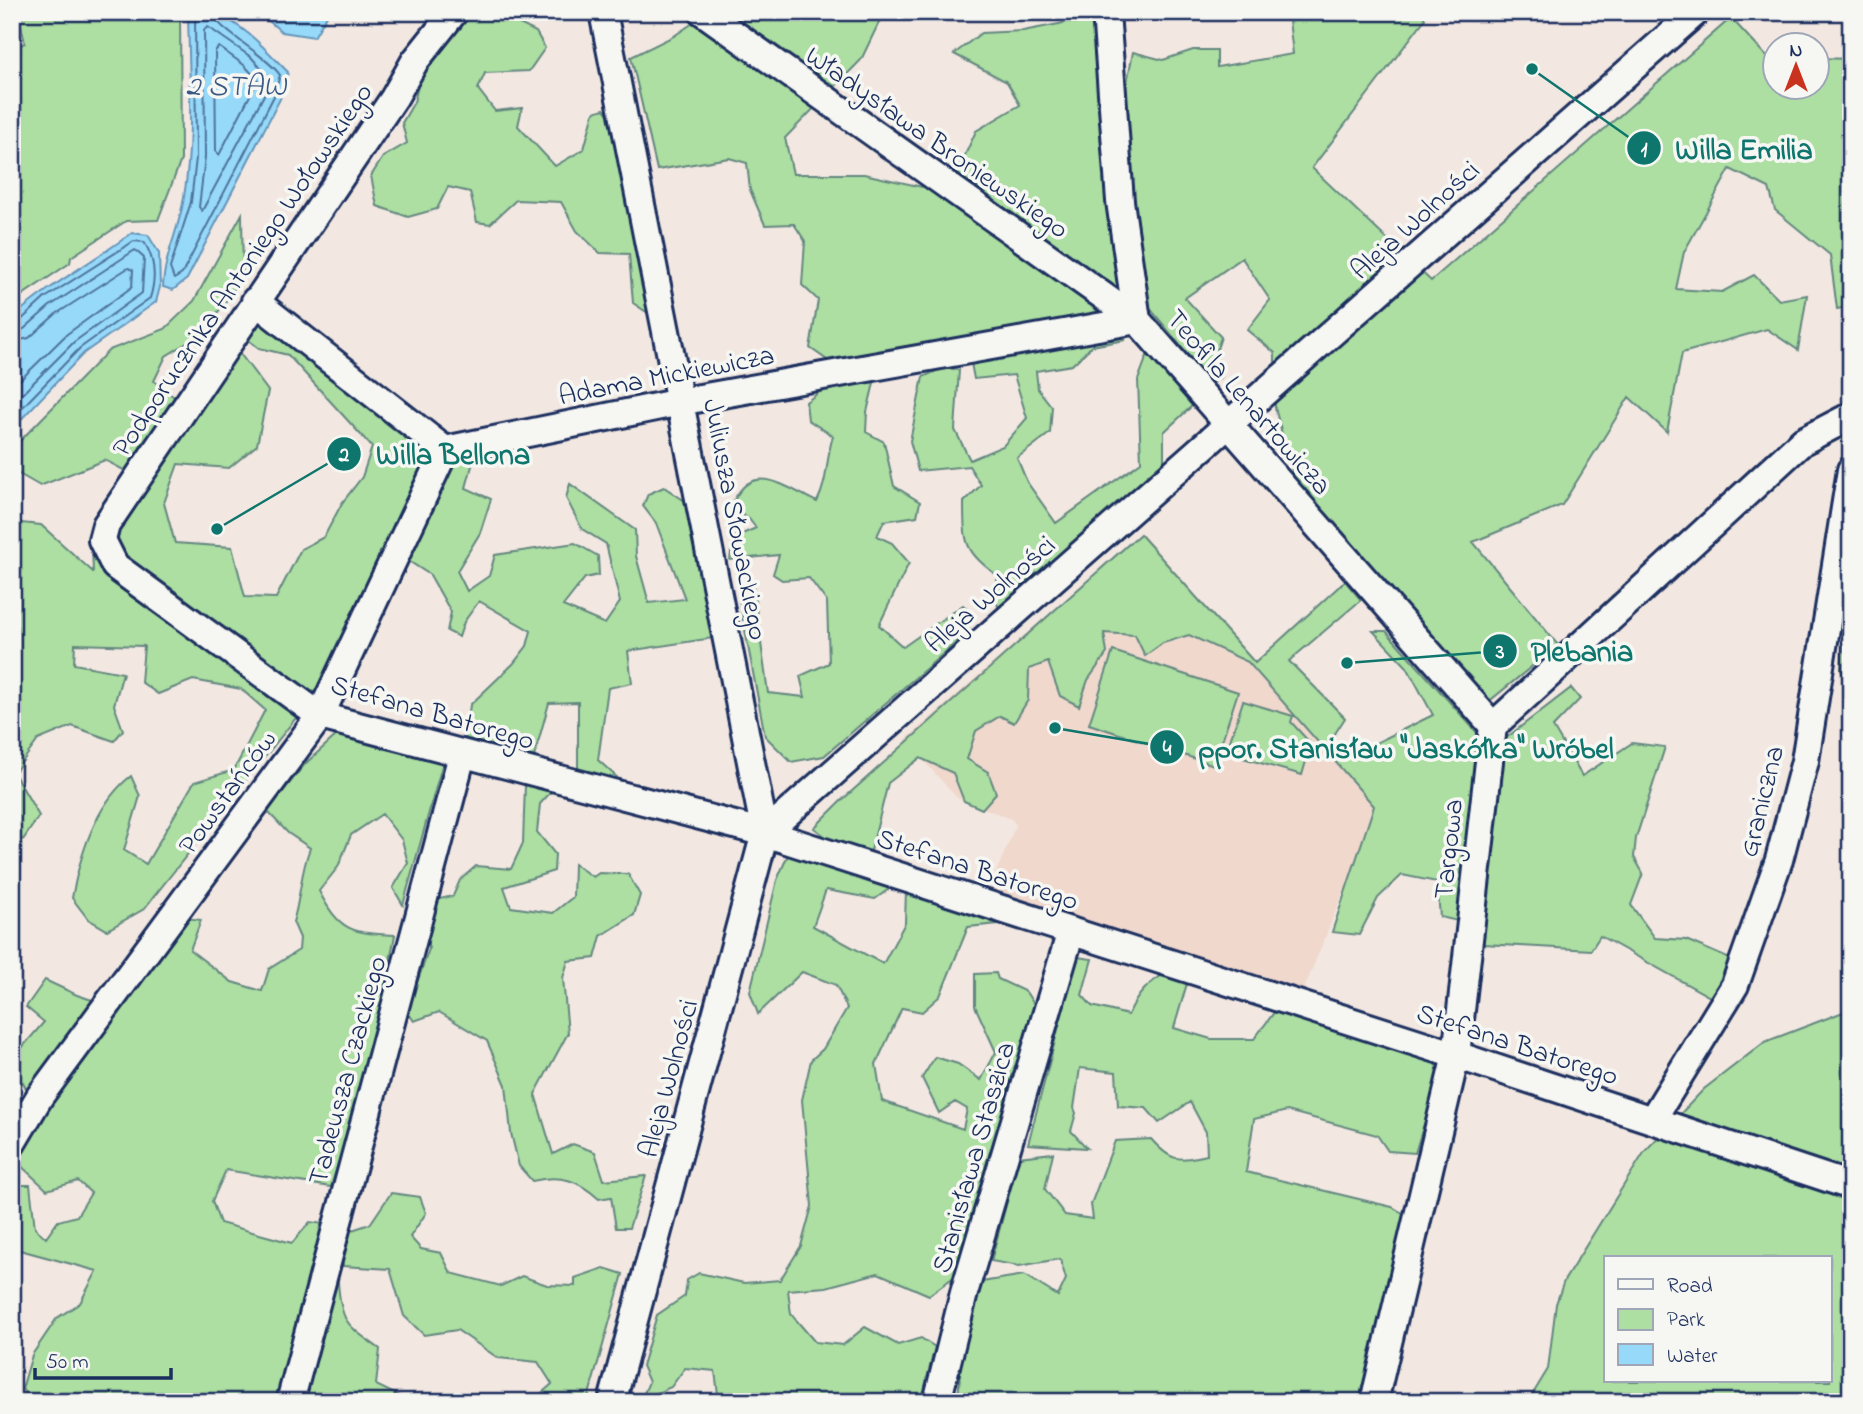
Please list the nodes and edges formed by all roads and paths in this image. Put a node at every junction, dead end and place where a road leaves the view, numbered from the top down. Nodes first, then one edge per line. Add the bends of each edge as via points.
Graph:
1 (454, 12) edge
2 (603, 12) edge
3 (703, 12) edge
4 (1106, 12) edge
5 (1696, 12) edge
6 (255, 301) junction
7 (1137, 320) junction
8 (682, 404) junction
9 (1851, 415) edge
10 (1230, 424) junction
11 (445, 450) junction
12 (1851, 470) edge
13 (115, 566) joint
14 (320, 716) junction
15 (1493, 726) junction
16 (462, 755) junction
17 (765, 833) junction
18 (1071, 931) junction
19 (1456, 1055) junction
20 (1652, 1120) junction
21 (12, 1143) edge
22 (1851, 1186) edge
23 (290, 1402) edge
24 (612, 1402) edge
25 (937, 1402) edge
26 (1374, 1402) edge

1 - 6 street, Podporucznika Antoniego Wołowskiego via 415,61
2 - 8 street, Juliusza Słowackiego
3 - 7 street, Władysława Broniewskiego
4 - 7 street, Teofila Lenartowicza via 1120,201
5 - 10 street, Aleja Wolności
6 - 11 street
6 - 13 street, Podporucznika Antoniego Wołowskiego via 106,525 102,540
7 - 8 street, Adama Mickiewicza
7 - 10 street, Teofila Lenartowicza
8 - 11 street, Adama Mickiewicza
8 - 17 street, Juliusza Słowackiego
9 - 15 street via 1803,441
10 - 15 street, Teofila Lenartowicza
10 - 17 street, Aleja Wolności
11 - 14 street, Powstańców
12 - 20 street, Graniczna via 1805,761 1779,860 1735,985
13 - 14 street, Stefana Batorego
14 - 16 street, Stefana Batorego
14 - 21 street, Powstańców via 40,1096
15 - 19 street, Targowa
16 - 17 street, Stefana Batorego
16 - 23 street, Tadeusza Czackiego
17 - 18 street, Stefana Batorego
17 - 24 street, Aleja Wolności
18 - 19 street, Stefana Batorego
18 - 25 street, Stanisława Staszica via 964,1293
19 - 20 street, Stefana Batorego
19 - 26 street, Targowa
20 - 22 street, Stefana Batorego

